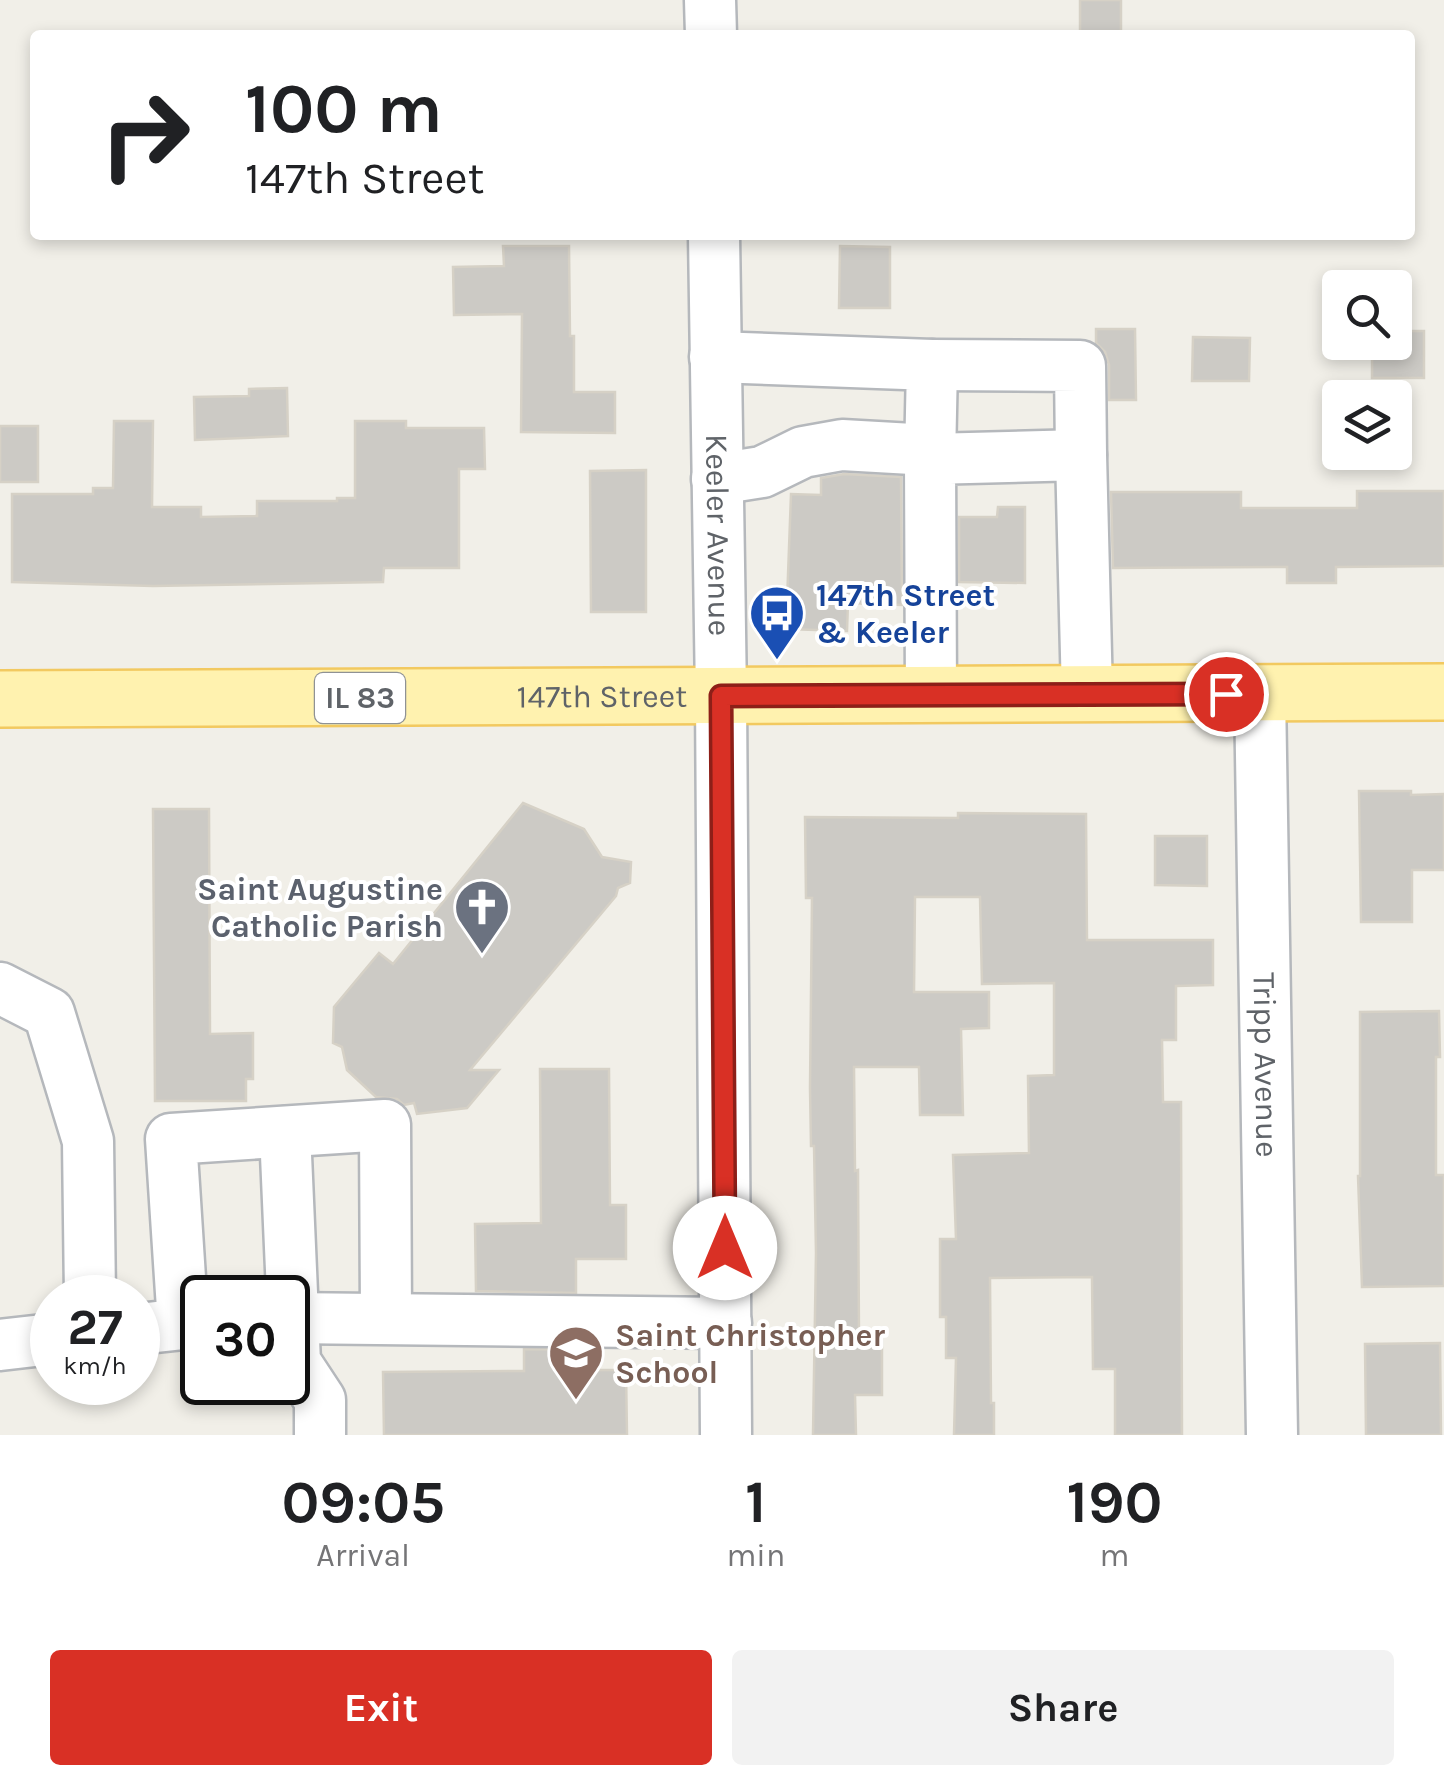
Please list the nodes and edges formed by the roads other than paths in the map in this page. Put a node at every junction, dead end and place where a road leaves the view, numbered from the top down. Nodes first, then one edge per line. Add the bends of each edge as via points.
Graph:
1 (710, 0) edge
2 (710, 30) edge
3 (714, 240) edge
4 (716, 357) junction
5 (932, 365) junction
6 (930, 454) junction
7 (1082, 455) junction
8 (717, 480) junction
9 (1444, 692) edge
10 (1087, 694) junction
11 (1260, 694) junction
12 (931, 695) junction
13 (721, 696) junction
14 (0, 699) edge
15 (0, 988) edge
16 (284, 1132) junction
17 (90, 1275) edge
18 (288, 1275) edge
19 (310, 1318) edge
20 (386, 1318) junction
21 (726, 1323) junction
22 (174, 1325) edge
23 (30, 1342) edge
24 (0, 1345) edge
25 (310, 1385) edge
26 (320, 1435) edge
27 (726, 1435) edge
28 (1272, 1435) edge

1 - 2 street
3 - 4 street, Keeler Avenue
4 - 5 street
4 - 8 street, Keeler Avenue
5 - 6 street
5 - 7 street via 1080,366
6 - 7 street
6 - 8 street via 842,445
6 - 12 street
7 - 10 street
8 - 13 street, Keeler Avenue
9 - 11 main road, 147th Street / IL 83
10 - 11 main road, 147th Street / IL 83
10 - 12 main road, 147th Street / IL 83
11 - 28 street, Tripp Avenue
12 - 13 main road, 147th Street / IL 83
13 - 14 main road, 147th Street / IL 83
13 - 21 street, Keeler Avenue
15 - 17 street via 49,1013 88,1142
16 - 18 street
16 - 20 street via 385,1125
16 - 22 street via 171,1139
19 - 20 street
20 - 21 street
21 - 27 street, Keeler Avenue
23 - 24 street
25 - 26 street via 320,1400

